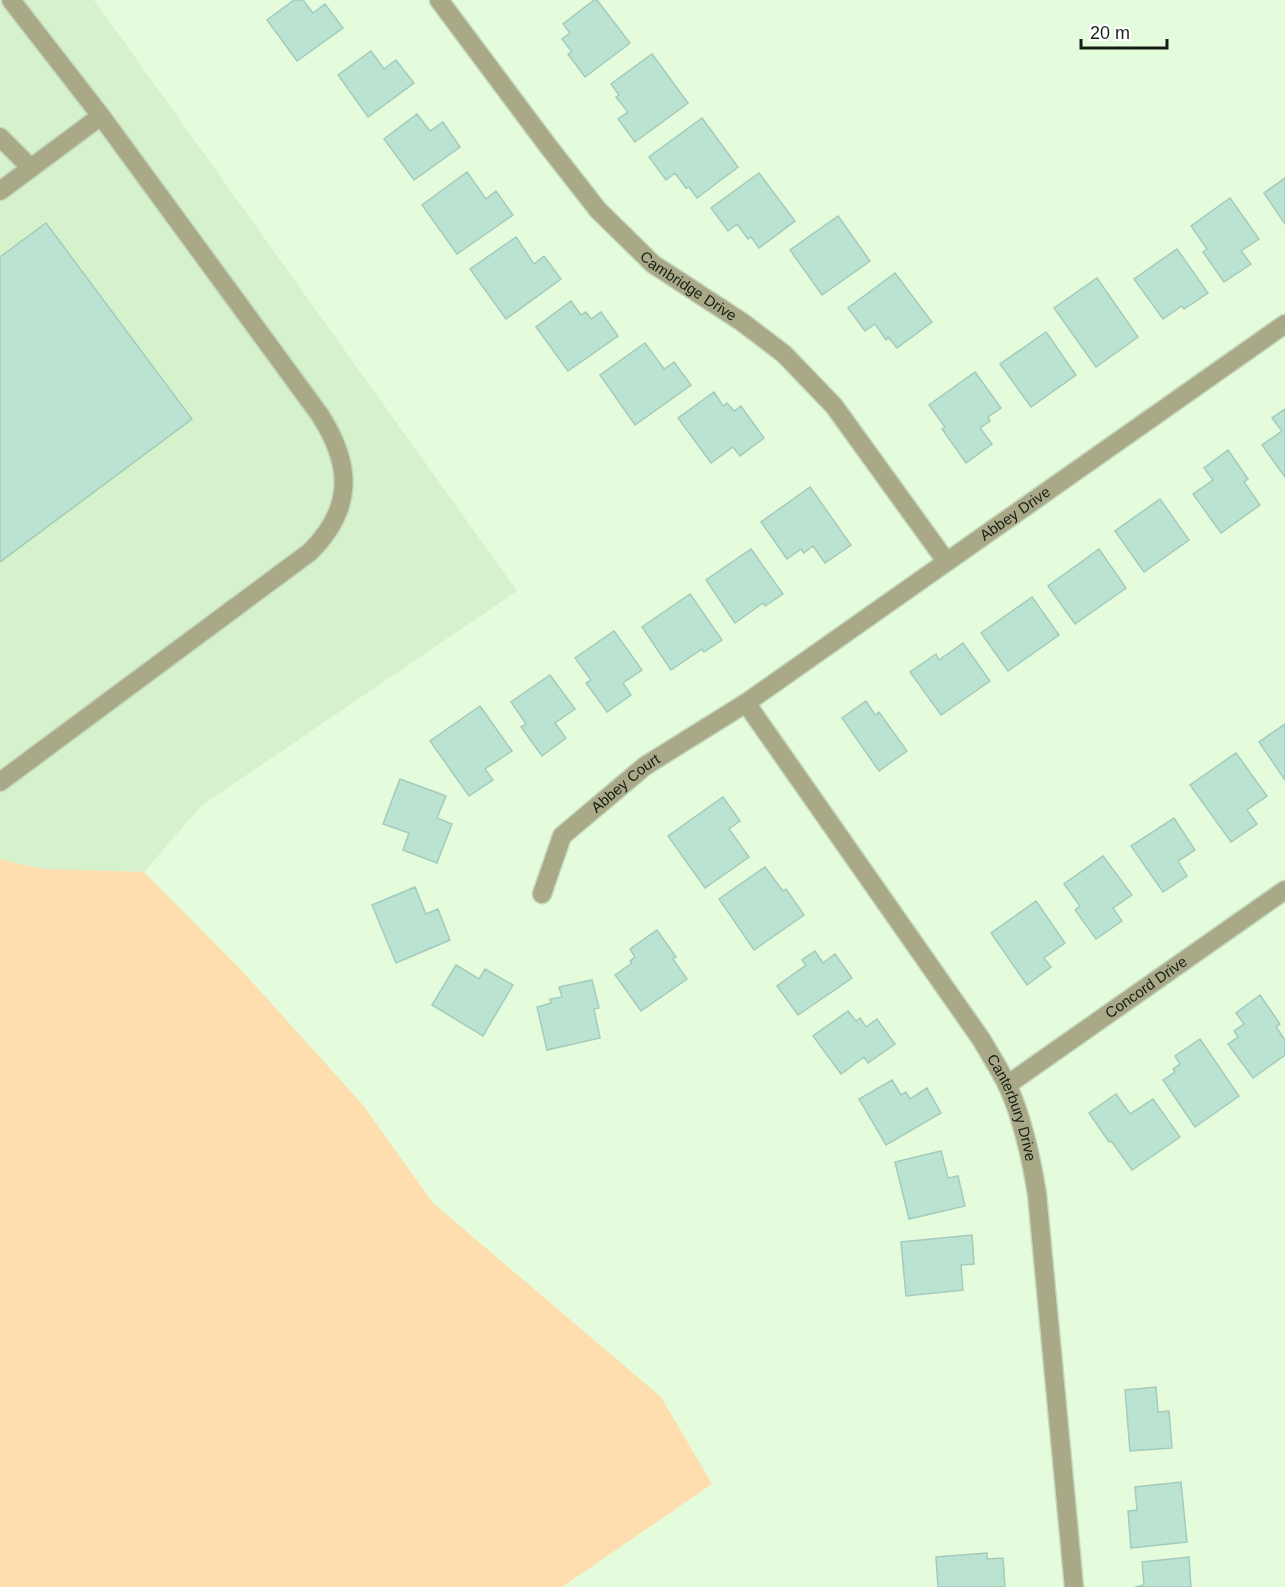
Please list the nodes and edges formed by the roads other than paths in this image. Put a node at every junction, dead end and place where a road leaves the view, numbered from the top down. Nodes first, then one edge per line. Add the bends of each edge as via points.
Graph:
1 (11, 0) edge
2 (440, 0) edge
3 (101, 116) junction
4 (0, 136) edge
5 (31, 168) junction
6 (0, 191) edge
7 (1285, 324) edge
8 (946, 561) junction
9 (746, 703) junction
10 (0, 782) edge
11 (1285, 890) edge
12 (542, 894) dead end
13 (1007, 1085) junction
14 (1074, 1587) edge

1 - 3 street
2 - 8 street, Cambridge Drive via 598,210 653,264 742,322 790,360 834,406
3 - 5 street
3 - 10 street via 333,435 344,477 343,494 324,538 310,552
4 - 5 street
5 - 6 street
7 - 8 street, Abbey Drive
8 - 9 street, Abbey Drive
9 - 12 street, Abbey Court via 645,766 562,836
9 - 13 street, Canterbury Drive via 981,1039
11 - 13 street, Concord Drive
13 - 14 street, Canterbury Drive via 1026,1140 1037,1194

